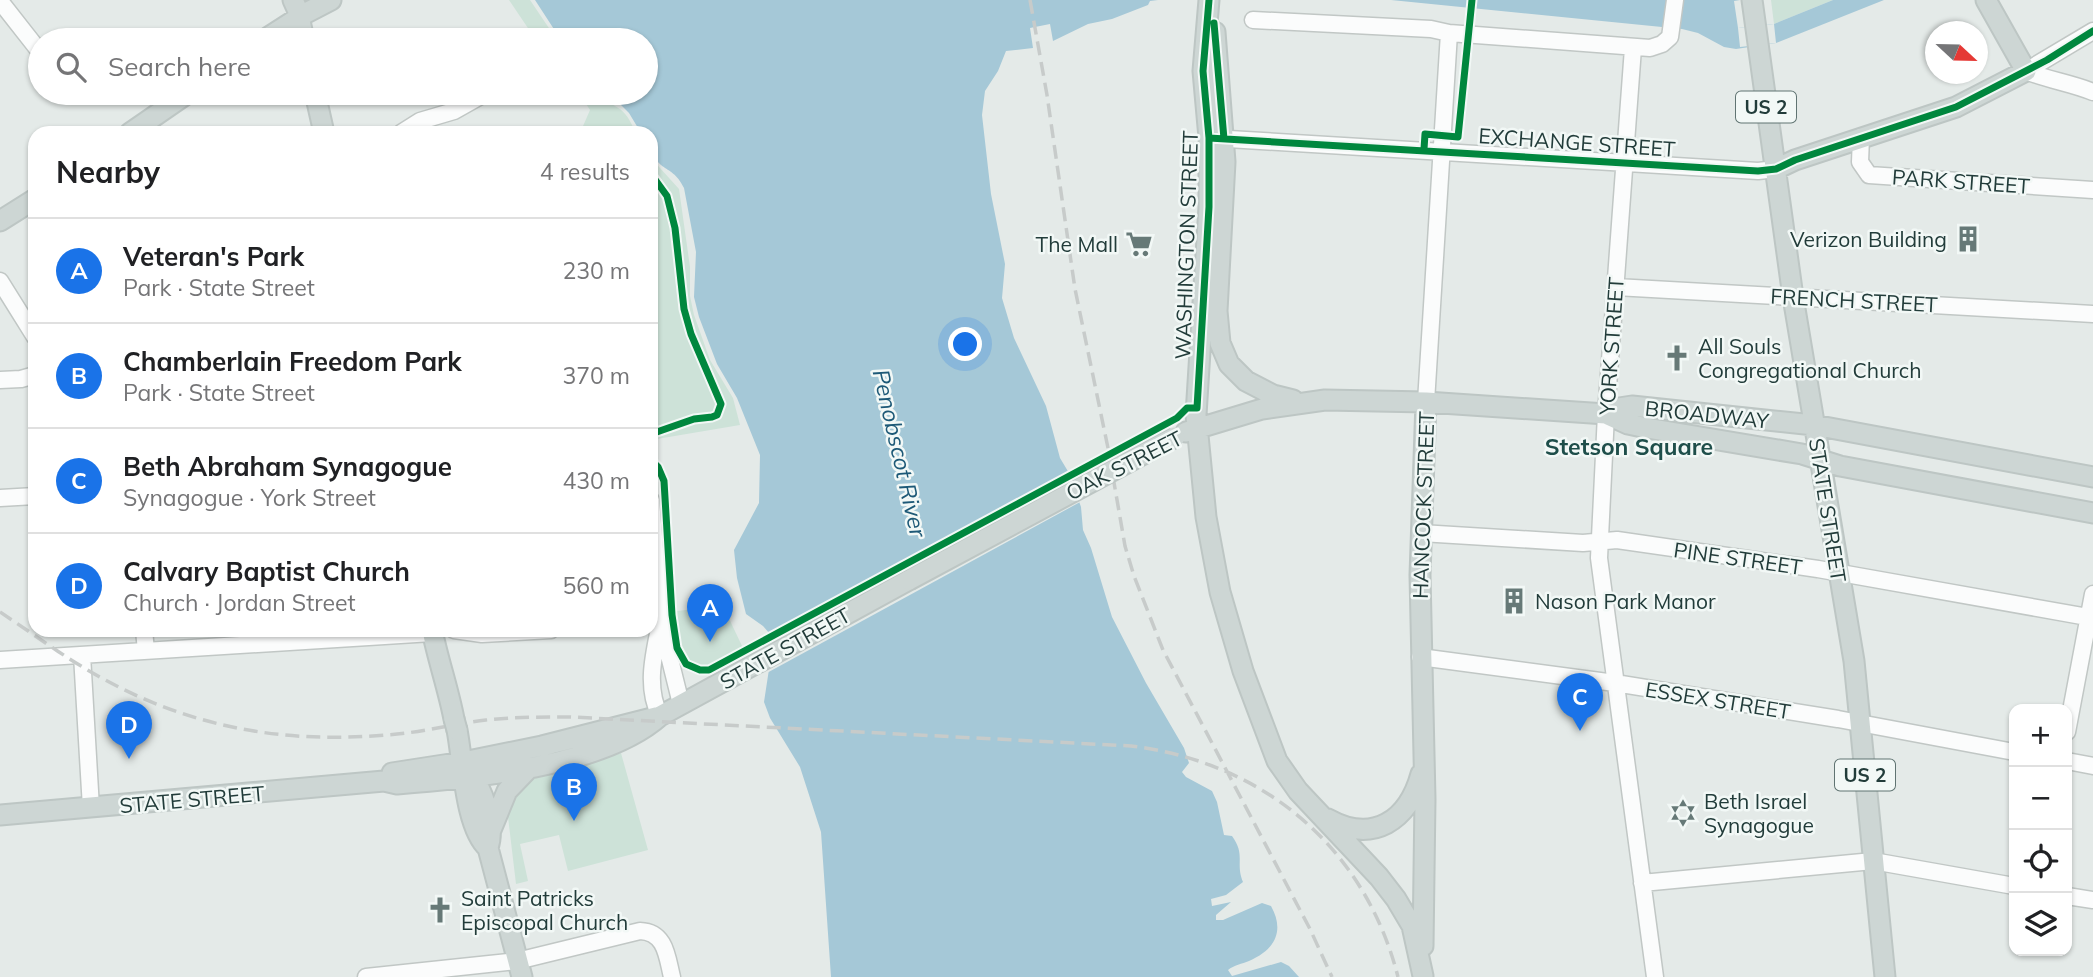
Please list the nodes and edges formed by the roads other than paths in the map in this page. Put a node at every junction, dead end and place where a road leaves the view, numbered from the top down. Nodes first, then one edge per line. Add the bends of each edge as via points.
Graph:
1 (331, 0) edge
2 (1211, 0) edge
3 (1675, 0) edge
4 (1752, 0) edge
5 (1986, 0) edge
6 (0, 1) edge
7 (296, 8) edge
8 (1254, 20) dead end
9 (276, 28) edge
10 (301, 28) edge
11 (2093, 31) edge
12 (1449, 33) junction
13 (28, 37) edge
14 (1633, 48) junction
15 (2026, 71) junction
16 (2093, 92) edge
17 (171, 105) edge
18 (318, 105) edge
19 (465, 105) edge
20 (140, 126) edge
21 (322, 126) edge
22 (412, 126) edge
23 (1216, 138) junction
24 (1861, 138) junction
25 (1440, 150) junction
26 (1625, 162) junction
27 (1776, 169) junction
28 (2093, 190) edge
29 (28, 203) edge
30 (0, 221) edge
31 (0, 281) edge
32 (1616, 287) junction
33 (1793, 297) junction
34 (2093, 314) edge
35 (28, 326) edge
36 (28, 377) edge
37 (0, 380) edge
38 (1305, 401) junction
39 (1426, 402) junction
40 (1606, 414) junction
41 (1814, 425) junction
42 (1197, 428) junction
43 (1820, 459) junction
44 (2093, 477) edge
45 (28, 496) edge
46 (0, 498) edge
47 (2093, 513) edge
48 (1421, 533) junction
49 (1600, 541) junction
50 (1839, 573) junction
51 (909, 580) joint
52 (2093, 594) edge
53 (2091, 617) edge
54 (658, 629) edge
55 (145, 637) edge
56 (254, 637) edge
57 (436, 637) edge
58 (655, 637) edge
59 (146, 651) junction
60 (82, 655) junction
61 (1420, 657) junction
62 (0, 660) edge
63 (1615, 683) junction
64 (681, 704) junction
65 (2072, 708) edge
66 (660, 716) junction
67 (1860, 723) junction
68 (2009, 751) edge
69 (1424, 758) junction
70 (2072, 762) edge
71 (531, 766) junction
72 (2093, 766) edge
73 (467, 773) junction
74 (91, 808) junction
75 (0, 814) edge
76 (1321, 815) junction
77 (489, 839) junction
78 (1873, 861) junction
79 (1642, 883) junction
80 (2009, 885) edge
81 (2072, 897) edge
82 (2093, 901) edge
83 (519, 969) edge
84 (1423, 976) edge
85 (366, 977) edge
86 (671, 977) edge
87 (1655, 977) edge
88 (1885, 977) edge

1 - 7 main road
2 - 23 main road, WASHINGTON STREET
3 - 14 street via 1668,40 1650,48
4 - 27 main road, STATE STREET / US 2
5 - 15 main road
6 - 13 street
7 - 9 main road
7 - 10 main road
8 - 12 street
11 - 15 street
12 - 14 street
12 - 25 street, HANCOCK STREET
14 - 26 street, YORK STREET
15 - 16 street
15 - 24 main road via 1956,107
17 - 20 main road
18 - 21 main road
19 - 22 street
23 - 25 street, EXCHANGE STREET
23 - 38 main road, WASHINGTON STREET via 1224,188 1217,311 1220,343 1235,371 1253,386
23 - 42 main road, WASHINGTON STREET
24 - 27 main road
24 - 28 street, PARK STREET via 1860,162 1869,175
25 - 26 street, EXCHANGE STREET
25 - 39 street, HANCOCK STREET
26 - 27 street, EXCHANGE STREET
26 - 32 street, YORK STREET
27 - 33 main road, STATE STREET / US 2
29 - 30 main road
31 - 35 street
32 - 33 street, FRENCH STREET
32 - 40 street, YORK STREET
33 - 34 street, FRENCH STREET
33 - 41 main road, STATE STREET / US 2
36 - 37 street
38 - 39 main road, OAK STREET
38 - 42 main road, OAK STREET
39 - 40 main road, OAK STREET
39 - 48 main road, HANCOCK STREET
40 - 41 main road, BROADWAY via 1632,406
40 - 43 main road, BROADWAY via 1647,428
40 - 49 street, YORK STREET
41 - 43 main road, STATE STREET / US 2
41 - 44 main road, BROADWAY
42 - 51 main road, OAK STREET, bridge
42 - 76 main road, WASHINGTON STREET via 1212,552 1233,642 1277,761
43 - 47 main road, BROADWAY
43 - 50 main road, STATE STREET / US 2
45 - 46 street
48 - 49 street, PINE STREET
48 - 61 main road, HANCOCK STREET
49 - 50 street, PINE STREET
49 - 63 street, YORK STREET
50 - 53 street, PINE STREET
50 - 67 main road, STATE STREET / US 2
51 - 64 main road, STATE STREET
52 - 53 street
53 - 65 street
54 - 64 street
55 - 59 street
56 - 59 street
57 - 73 main road
58 - 66 street via 653,700
59 - 60 street
60 - 62 street
60 - 74 street
61 - 63 street, ESSEX STREET
61 - 69 main road, HANCOCK STREET
63 - 67 street, ESSEX STREET
63 - 79 street, YORK STREET
64 - 66 main road, STATE STREET
66 - 71 main road, STATE STREET via 640,732 613,744
66 - 73 main road, STATE STREET via 542,746
67 - 68 street, ESSEX STREET
67 - 78 main road, STATE STREET / US 2
69 - 76 main road via 1410,801 1389,823 1358,830
69 - 84 main road, HANCOCK STREET
70 - 72 street
71 - 73 main road, STATE STREET
71 - 77 main road via 507,791
73 - 74 main road, STATE STREET via 397,772 384,781
73 - 77 main road via 477,834
74 - 75 main road, STATE STREET
76 - 84 main road, WASHINGTON STREET via 1403,908 1415,935
77 - 83 main road
78 - 79 street
78 - 80 street
78 - 88 main road, STATE STREET / US 2
79 - 87 street, YORK STREET
81 - 82 street
83 - 85 street
83 - 86 street via 647,931 656,935 666,951

